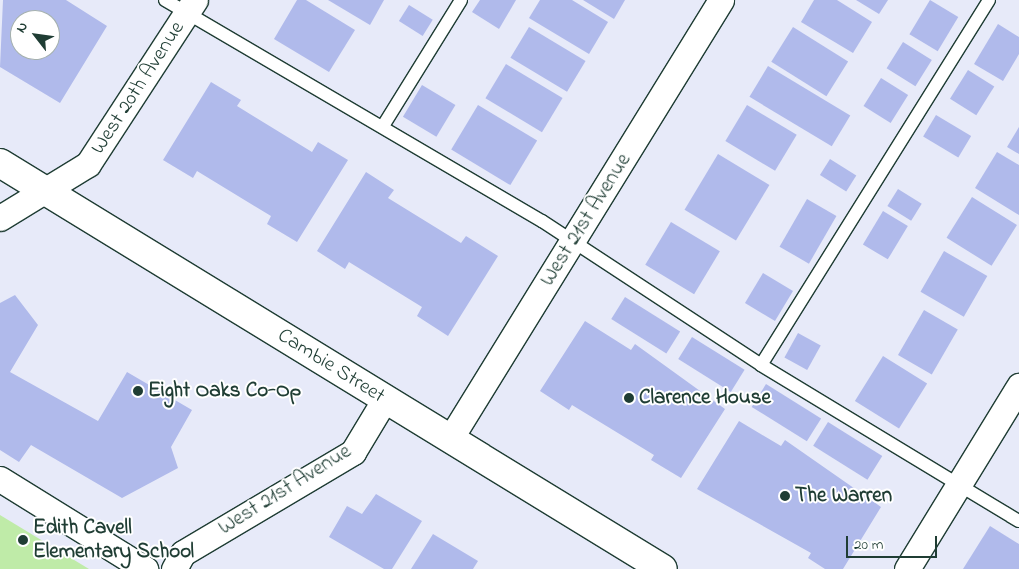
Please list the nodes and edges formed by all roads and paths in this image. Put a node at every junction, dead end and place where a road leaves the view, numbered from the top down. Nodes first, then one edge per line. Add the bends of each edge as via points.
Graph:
1 (165, 0) edge
2 (461, 0) edge
3 (721, 0) edge
4 (989, 0) edge
5 (191, 6) edge
6 (383, 126) junction
7 (0, 163) edge
8 (43, 189) junction
9 (0, 218) edge
10 (572, 242) junction
11 (761, 365) junction
12 (1019, 386) edge
13 (385, 399) junction
14 (450, 439) junction
15 (0, 479) edge
16 (957, 486) junction
17 (1019, 521) edge
18 (146, 569) edge
19 (174, 569) edge
20 (663, 569) edge
21 (907, 569) edge

1 - 5 lane
2 - 6 lane
3 - 10 street, West 21st Avenue
4 - 11 lane
5 - 6 lane
5 - 8 street, West 20th Avenue via 88,164
6 - 10 lane
7 - 8 main road, Cambie Street
8 - 9 street, West 20th Avenue
8 - 13 main road, Cambie Street
10 - 11 lane
10 - 14 street, West 21st Avenue
11 - 16 lane
12 - 16 street
13 - 14 main road, Cambie Street
13 - 19 street, West 21st Avenue via 353,452 183,553
14 - 20 main road, Cambie Street
15 - 18 street
16 - 17 lane
16 - 21 street

